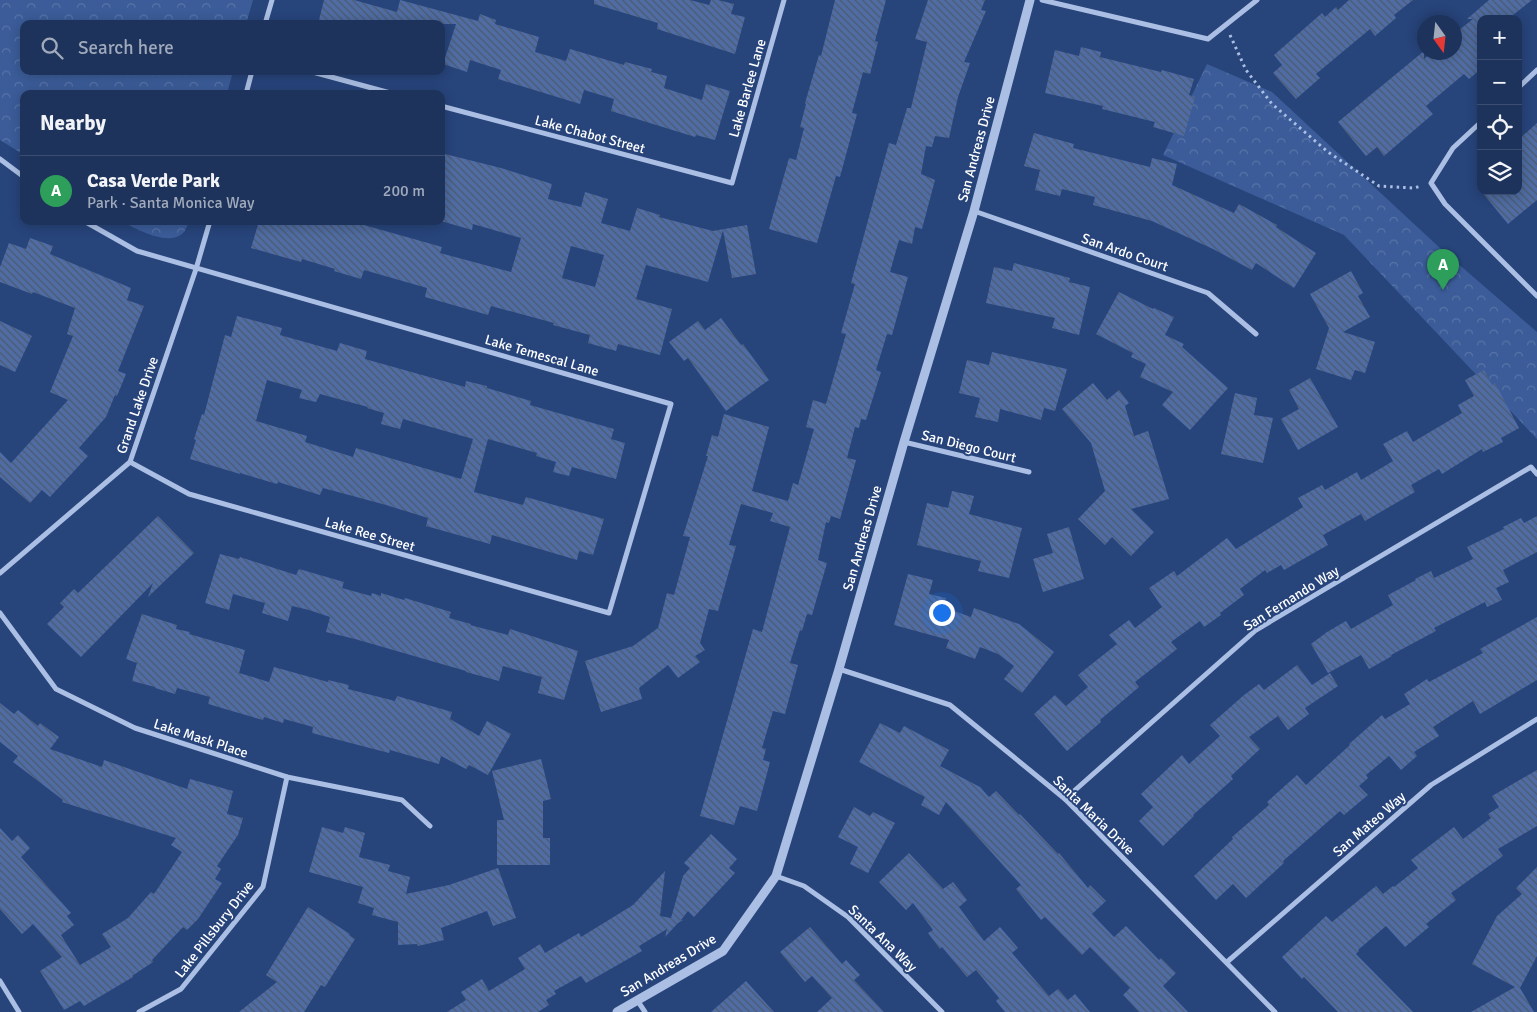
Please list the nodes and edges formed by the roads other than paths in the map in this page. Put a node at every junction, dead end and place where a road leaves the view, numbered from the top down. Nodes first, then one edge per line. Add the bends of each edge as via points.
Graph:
1 (272, 0) edge
2 (784, 0) edge
3 (1030, 0) edge
4 (1042, 0) edge
5 (1257, 0) edge
6 (267, 20) edge
7 (1537, 70) edge
8 (251, 75) edge
9 (323, 75) edge
10 (1522, 84) edge
11 (247, 90) edge
12 (379, 90) edge
13 (445, 107) edge
14 (1477, 126) edge
15 (0, 159) edge
16 (20, 174) edge
17 (732, 183) joint
18 (974, 211) junction
19 (91, 225) edge
20 (209, 225) edge
21 (196, 269) junction
22 (1537, 296) edge
23 (1256, 334) dead end
24 (904, 442) junction
25 (130, 462) junction
26 (1029, 472) dead end
27 (1537, 474) edge
28 (0, 573) edge
29 (0, 613) edge
30 (609, 613) joint
31 (839, 669) junction
32 (1537, 719) edge
33 (287, 777) junction
34 (1065, 799) junction
35 (430, 826) dead end
36 (776, 876) junction
37 (1227, 962) junction
38 (0, 981) edge
39 (637, 1000) junction
40 (19, 1012) edge
41 (139, 1012) edge
42 (617, 1012) edge
43 (645, 1012) edge
44 (942, 1012) edge
45 (1275, 1012) edge

1 - 6 street
2 - 17 street, Lake Barlee Lane
3 - 18 street, San Andreas Drive
4 - 5 street via 1208,39
7 - 10 street
8 - 11 street
9 - 12 street
13 - 17 street, Lake Chabot Street
14 - 22 street via 1453,148 1431,182 1445,204
15 - 16 street
18 - 23 street, San Ardo Court via 1208,293
18 - 24 street, San Andreas Drive
19 - 21 street via 137,251
20 - 21 street, Grand Lake Drive
21 - 25 street, Grand Lake Drive
21 - 30 street, Lake Temescal Lane via 671,404
24 - 26 street, San Diego Court
24 - 31 street, San Andreas Drive
25 - 28 street, Grand Lake Drive
25 - 30 street, Lake Ree Street via 190,494
27 - 34 street, San Fernando Way via 1530,467 1256,630
29 - 33 street, Lake Mask Place via 56,688 135,728
31 - 34 street, Santa Maria Drive via 950,705
31 - 36 street, San Andreas Drive
32 - 37 street, San Mateo Way via 1432,785
33 - 35 street, Lake Mask Place via 402,800
33 - 41 street, Lake Pillsbury Drive via 262,887 181,989
34 - 37 street, Santa Maria Drive
36 - 39 street, San Andreas Drive via 723,951
36 - 44 street, Santa Ana Way via 804,886 848,917
37 - 45 street, Santa Maria Drive
38 - 40 street
39 - 42 street, San Andreas Drive
39 - 43 street

